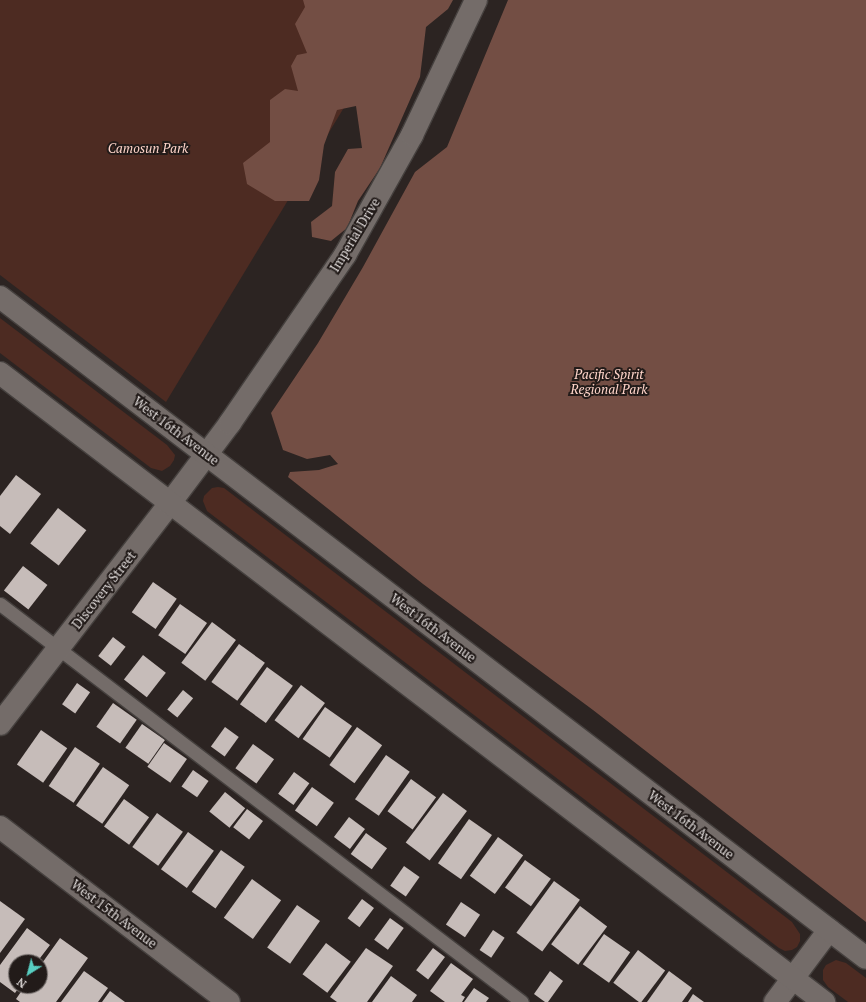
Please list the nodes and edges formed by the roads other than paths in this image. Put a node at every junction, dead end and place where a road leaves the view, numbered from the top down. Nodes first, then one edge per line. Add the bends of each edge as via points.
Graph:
1 (476, 0) edge
2 (0, 297) edge
3 (0, 373) edge
4 (206, 454) junction
5 (170, 503) junction
6 (0, 604) edge
7 (58, 648) junction
8 (0, 724) edge
9 (0, 827) edge
10 (829, 930) junction
11 (866, 958) edge
12 (793, 978) junction
13 (229, 1002) edge
14 (522, 1002) edge
15 (775, 1002) edge
16 (824, 1002) edge

1 - 4 main road, Imperial Drive via 412,135 345,255
2 - 4 main road, West 16th Avenue
3 - 5 main road
4 - 5 main road, Discovery Street
4 - 10 main road, West 16th Avenue
5 - 7 main road, Discovery Street
5 - 12 main road
6 - 7 lane
7 - 8 main road, Discovery Street
7 - 14 lane
9 - 13 main road, West 15th Avenue
10 - 11 main road, West 16th Avenue
10 - 12 main road
12 - 15 main road
12 - 16 main road

